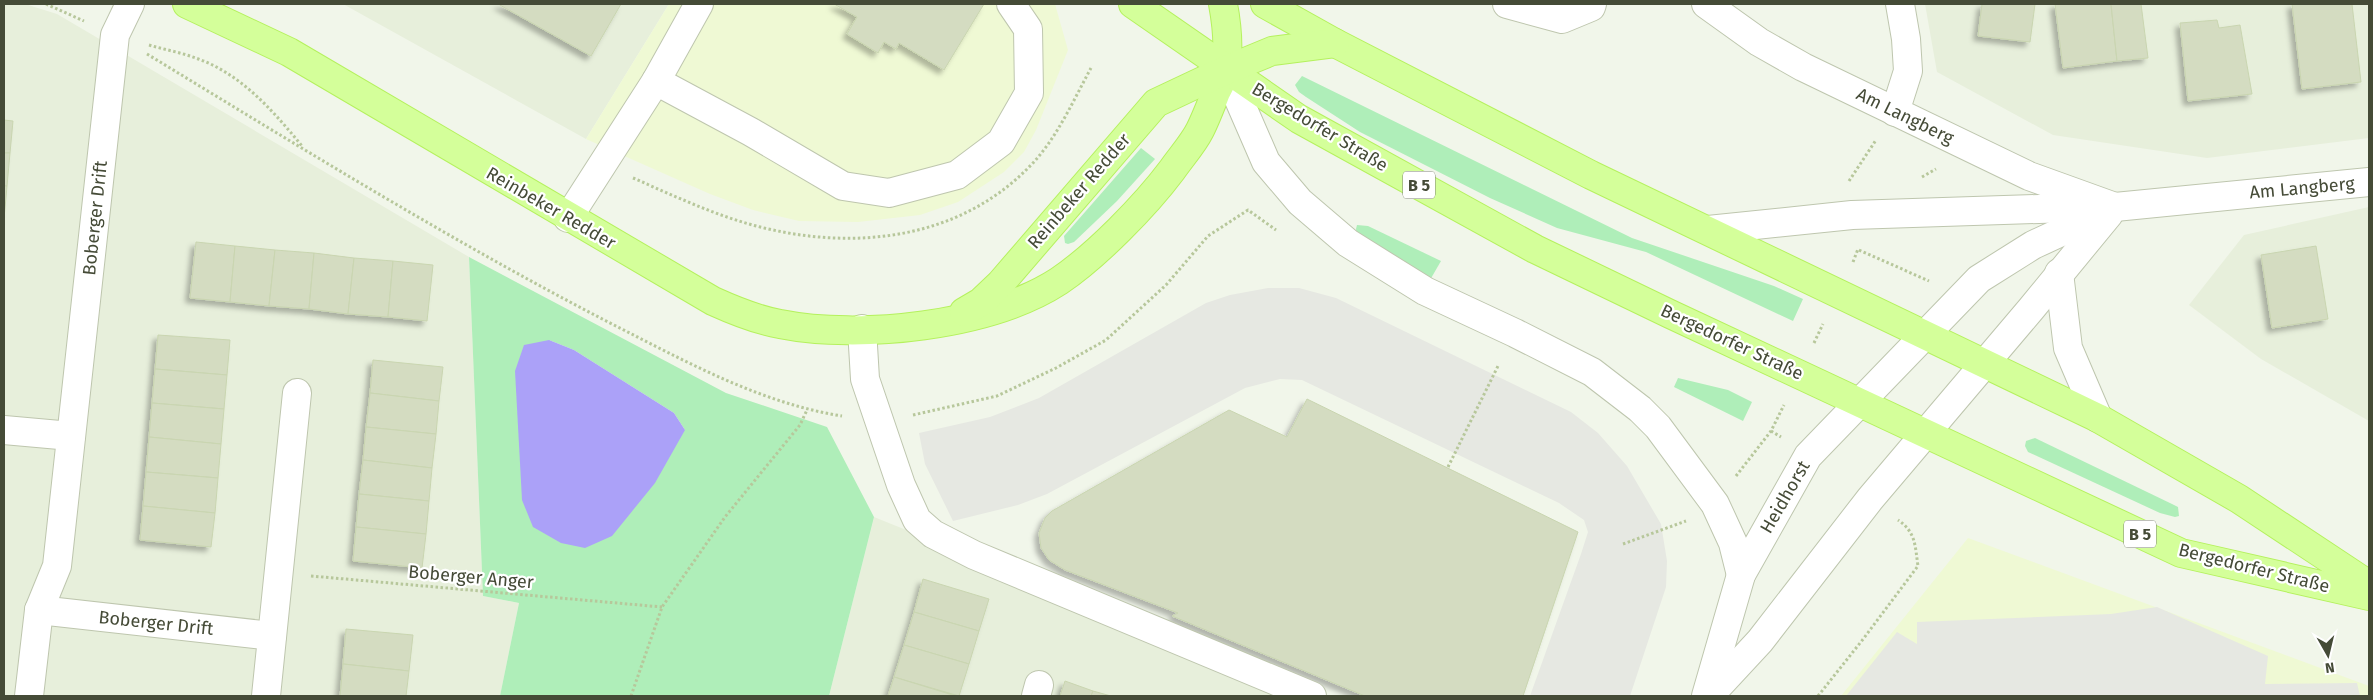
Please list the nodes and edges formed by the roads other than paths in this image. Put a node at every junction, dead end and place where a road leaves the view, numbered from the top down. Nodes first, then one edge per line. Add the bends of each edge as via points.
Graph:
1 (130, 4) edge
2 (187, 4) edge
3 (699, 4) edge
4 (1012, 4) edge
5 (1133, 4) edge
6 (1223, 4) edge
7 (1265, 4) edge
8 (1507, 4) edge
9 (1592, 4) edge
10 (1706, 4) edge
11 (1900, 4) edge
12 (1335, 43) junction
13 (1226, 70) junction
14 (656, 81) junction
15 (1895, 112) junction
16 (2369, 182) edge
17 (2115, 207) junction
18 (568, 218) junction
19 (1708, 230) junction
20 (2059, 272) junction
21 (940, 322) junction
22 (862, 329) junction
23 (1926, 336) junction
24 (1984, 363) junction
25 (297, 393) dead end
26 (1861, 403) junction
27 (2098, 418) junction
28 (4, 430) edge
29 (1925, 433) junction
30 (71, 436) junction
31 (1741, 574) junction
32 (2369, 585) edge
33 (2369, 596) edge
34 (39, 610) junction
35 (272, 636) junction
36 (29, 696) edge
37 (266, 696) edge
38 (1312, 696) edge
39 (1707, 696) edge

1 - 30 street, Boberger Drift via 115,34
2 - 18 main road, Reinbeker Redder via 289,52
3 - 14 street
4 - 14 street via 1028,29 1028,93 1001,142 957,175 889,193 843,186
5 - 13 main road, Bergedorfer Straße / B 5
6 - 13 main road, Reinbeker Redder via 1228,32
7 - 12 main road, Bergedorfer Straße
8 - 9 street via 1562,19
10 - 15 street, Am Langberg via 1759,42
11 - 15 street via 1908,71
12 - 13 main road, Reinbeker Redder via 1272,51
12 - 19 main road, Bergedorfer Straße via 1591,175
13 - 21 main road, Reinbeker Redder via 1156,103 1000,284 972,308
13 - 21 main road, Reinbeker Redder via 1200,131 1175,166 1138,210 1081,264 1030,296 999,308
13 - 26 main road, Bergedorfer Straße / B 5 via 1299,119 1535,249
13 - 31 street via 1266,162 1300,202 1348,243 1424,291 1515,332 1592,372 1622,393 1658,427 1715,504 1733,543
14 - 18 street
15 - 17 street, Am Langberg via 2029,176
16 - 17 street, Am Langberg
17 - 19 street via 1852,215
17 - 20 street
17 - 23 street, Am Langberg via 2033,245 1979,279
18 - 22 main road, Reinbeker Redder via 713,302 746,316 814,329
19 - 23 main road, Bergedorfer Straße
20 - 24 street via 2031,310
20 - 27 street via 2068,348
21 - 22 main road, Reinbeker Redder
22 - 38 street via 865,379 901,485 917,520 933,534 974,555
23 - 24 main road, Bergedorfer Straße
23 - 26 street, Heidhorst
24 - 27 main road, Bergedorfer Straße
24 - 29 street
25 - 35 street
26 - 29 main road, Bergedorfer Straße / B 5
26 - 31 street, Heidhorst via 1808,456
27 - 32 main road, Bergedorfer Straße via 2239,499
28 - 30 street
29 - 33 main road, Bergedorfer Straße / B 5 via 2181,553
29 - 39 street, Heidhorst via 1760,641
30 - 34 street, Boberger Drift via 57,566
31 - 39 street, Heidhorst
34 - 35 street, Boberger Drift
34 - 36 street, Boberger Drift
35 - 37 street

